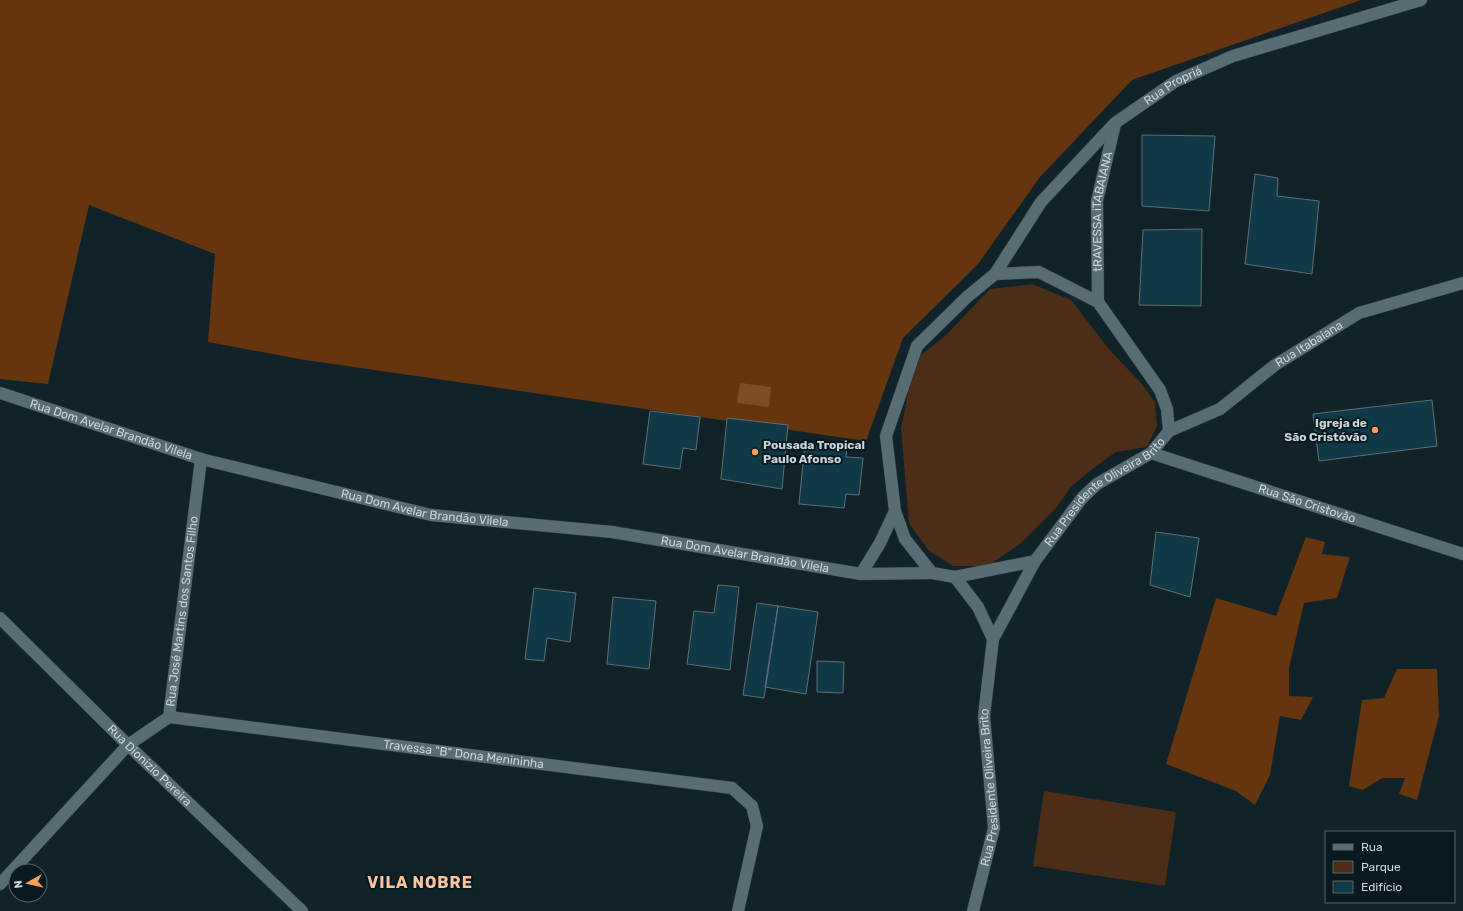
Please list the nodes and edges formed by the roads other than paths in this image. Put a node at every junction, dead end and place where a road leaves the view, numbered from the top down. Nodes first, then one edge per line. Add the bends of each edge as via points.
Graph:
1 (1421, 0) edge
2 (1115, 123) junction
3 (995, 274) junction
4 (1463, 283) edge
5 (1098, 302) junction
6 (0, 393) edge
7 (1169, 431) junction
8 (1151, 453) junction
9 (201, 459) junction
10 (895, 512) junction
11 (1463, 554) edge
12 (1035, 561) junction
13 (932, 573) junction
14 (861, 574) junction
15 (955, 578) junction
16 (0, 618) edge
17 (993, 639) junction
18 (169, 717) junction
19 (128, 745) junction
20 (0, 884) edge
21 (302, 911) edge
22 (738, 911) edge
23 (973, 911) edge

1 - 2 street, Rua Propriá via 1233,56 1176,81
2 - 3 street, Rua Propriá via 1041,202
2 - 5 street, tRAVESSA iTABAIANA via 1097,201
3 - 5 street, Rua Presidente Oliveira Brito via 1039,272
3 - 10 street via 967,297 917,346 886,436
4 - 7 street, Rua Itabaiana via 1359,313 1275,365 1220,409
5 - 7 street, Rua Presidente Oliveira Brito via 1160,390 1167,409
6 - 9 street, Rua Dom Avelar Brandão Vilela
7 - 8 street, Rua Presidente Oliveira Brito
8 - 11 street, Rua São Cristovão
8 - 12 street, Rua Presidente Oliveira Brito via 1098,484 1082,498
9 - 14 street, Rua Dom Avelar Brandão Vilela via 432,515 612,532
9 - 18 street, Rua José Martins dos Santos Filho
10 - 13 street via 905,539
10 - 14 street
12 - 15 street
12 - 17 street, Rua Presidente Oliveira Brito
13 - 14 street, Rua Dom Avelar Brandão Vilela
13 - 15 street
15 - 17 street via 978,607
16 - 19 street, Rua Dionizio Pereira
17 - 23 street, Rua Presidente Oliveira Brito via 984,716 994,828
18 - 19 street, Rua José Martins dos Santos Filho
18 - 22 street, Travessa "B" Dona Menininha via 732,788 752,806 757,826
19 - 20 street, Rua José Martins dos Santos Filho
19 - 21 street, Rua Dionizio Pereira

